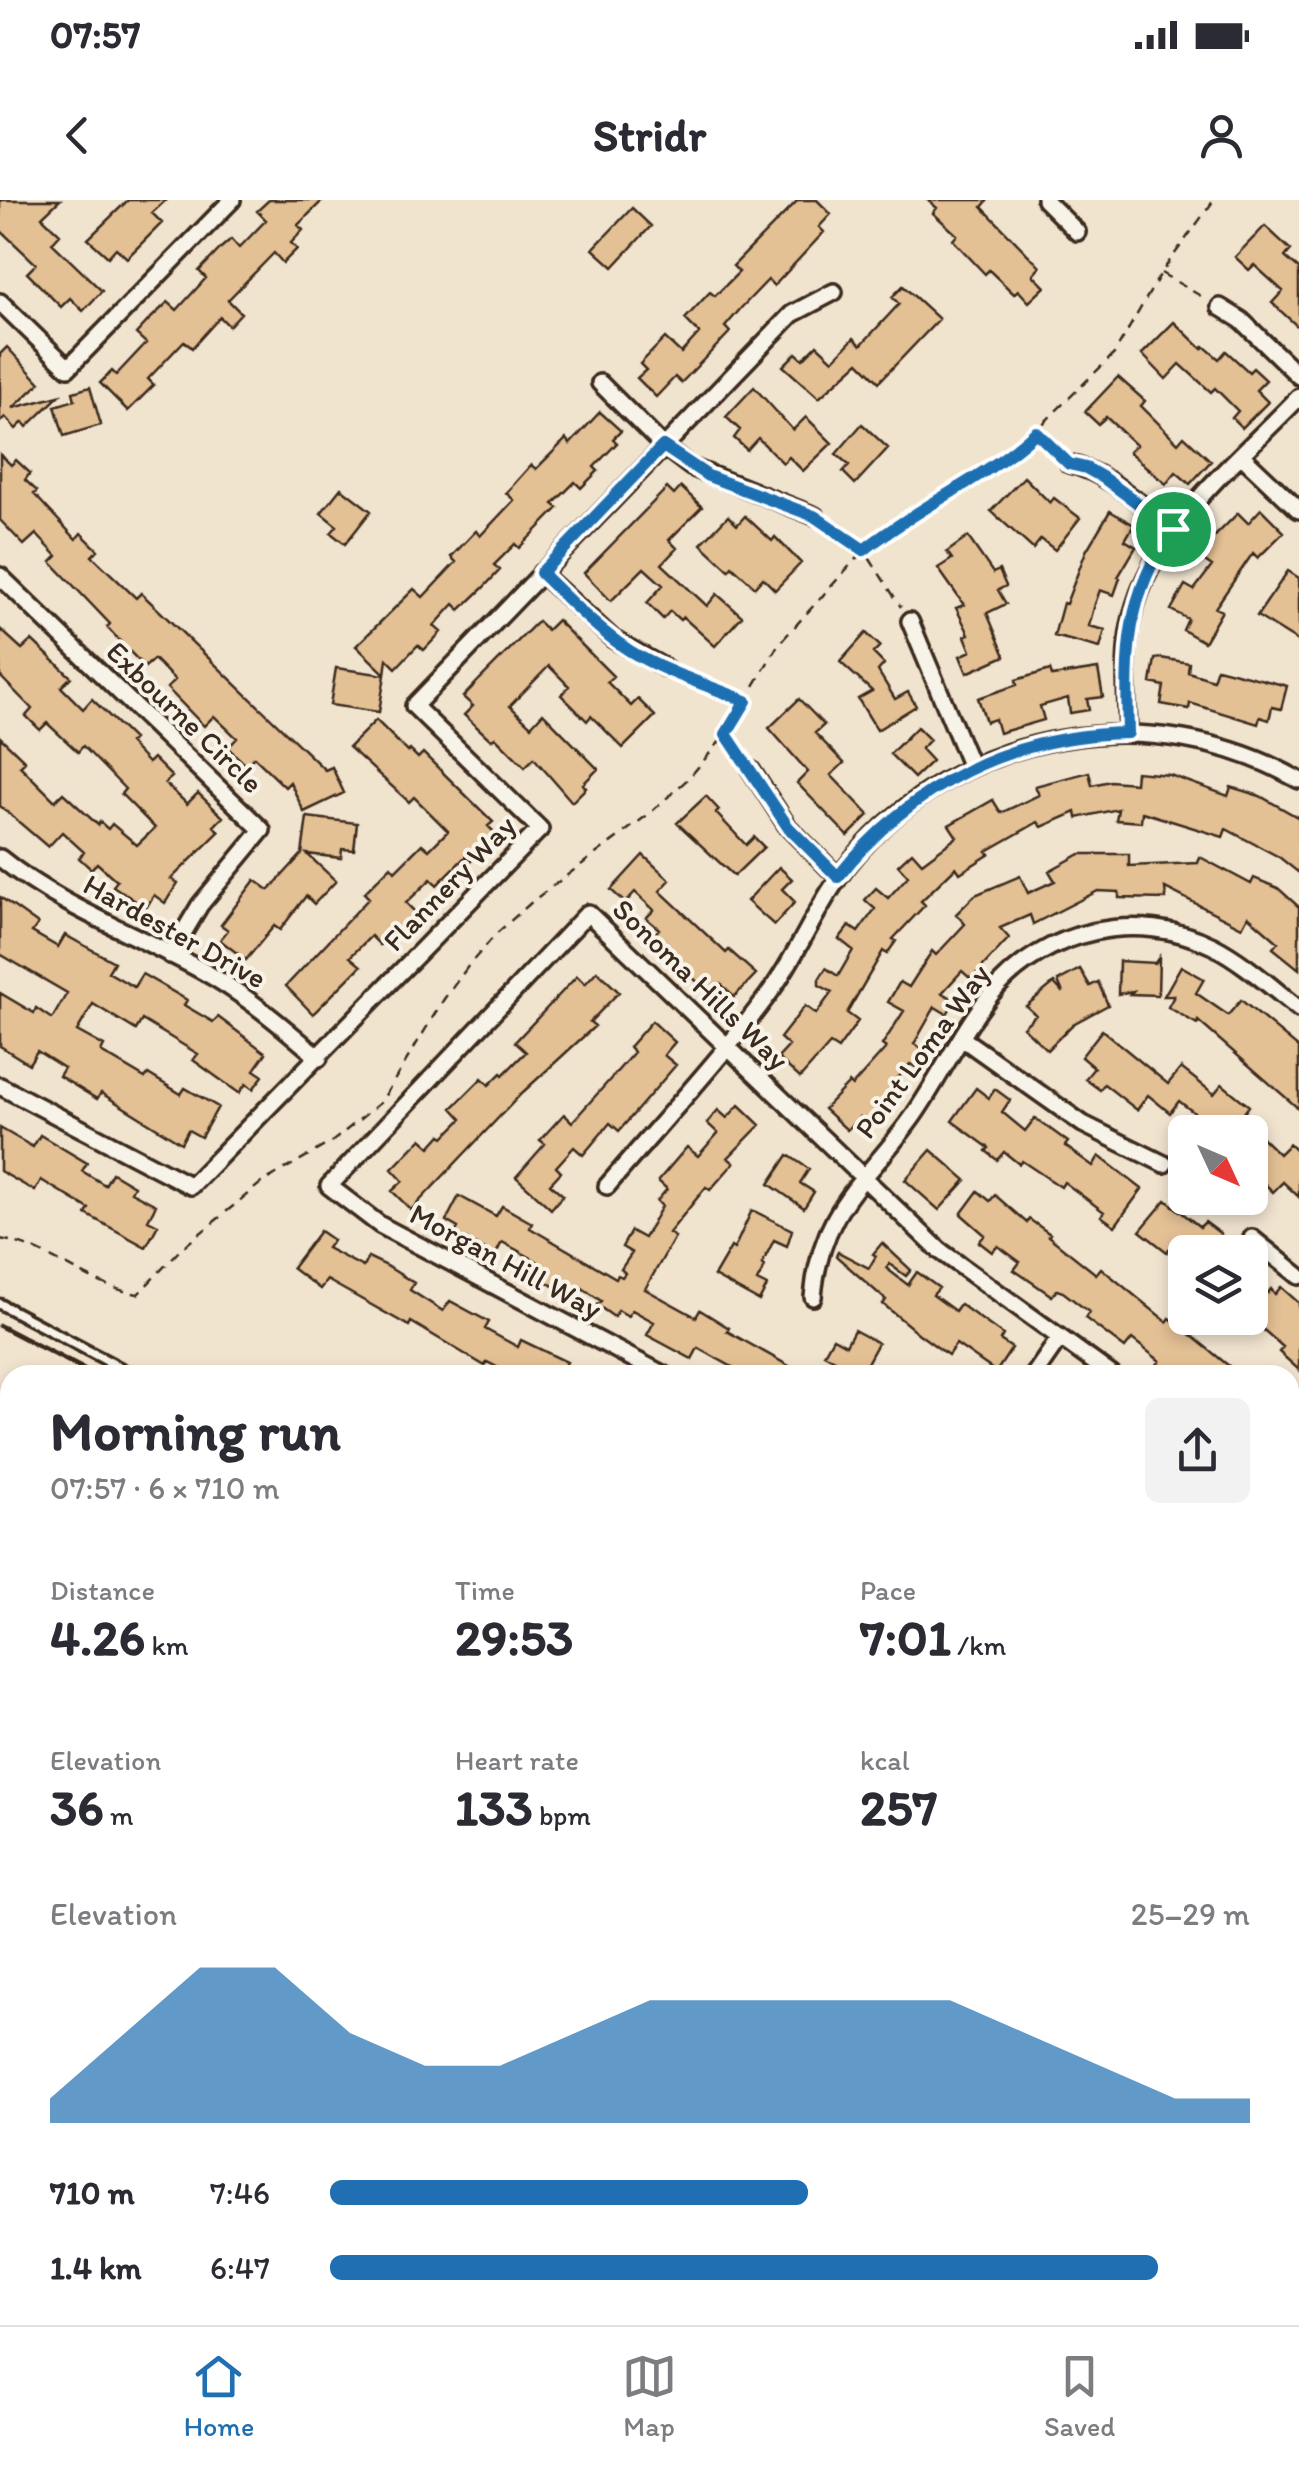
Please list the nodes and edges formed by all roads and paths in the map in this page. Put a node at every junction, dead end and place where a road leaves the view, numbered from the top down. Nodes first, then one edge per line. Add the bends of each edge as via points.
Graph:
1 (232, 200) edge
2 (1045, 200) edge
3 (1214, 200) edge
4 (1077, 232) dead end
5 (1161, 273) junction
6 (834, 292) dead end
7 (0, 302) edge
8 (1220, 307) joint
9 (1299, 376) edge
10 (600, 383) dead end
11 (1299, 397) edge
12 (1036, 432) junction
13 (663, 446) junction
14 (1242, 456) junction
15 (1069, 464) joint
16 (1299, 510) edge
17 (814, 516) joint
18 (1173, 529) junction
19 (864, 550) junction
20 (541, 573) junction
21 (0, 576) edge
22 (910, 620) joint
23 (665, 668) joint
24 (746, 701) junction
25 (1128, 733) junction
26 (726, 734) junction
27 (971, 767) junction
28 (751, 770) joint
29 (1299, 780) edge
30 (0, 858) edge
31 (838, 877) junction
32 (170, 955) junction
33 (1299, 1009) edge
34 (963, 1039) junction
35 (726, 1046) junction
36 (319, 1058) junction
37 (0, 1086) edge
38 (1164, 1164) dead end
39 (862, 1178) junction
40 (328, 1186) joint
41 (607, 1186) dead end
42 (0, 1239) edge
43 (1268, 1251) edge
44 (1299, 1276) edge
45 (813, 1297) dead end
46 (0, 1304) edge
47 (1059, 1338) junction
48 (115, 1365) edge
49 (645, 1365) edge
50 (1041, 1365) edge
51 (1098, 1365) edge

1 - 7 street via 68,368
2 - 4 street
3 - 5 path
5 - 8 path
5 - 12 path via 1114,354
6 - 13 street, Flannery Way via 792,314
8 - 9 street
10 - 13 street
11 - 14 street
12 - 15 path
12 - 19 path
13 - 17 street via 708,476
13 - 20 street, Flannery Way
14 - 16 street
14 - 18 street
15 - 18 street via 1102,477
17 - 19 path
18 - 25 street via 1152,561 1132,615
19 - 22 path
19 - 24 path via 778,644
20 - 23 street via 613,639
20 - 36 street, Flannery Way via 414,706 540,829
21 - 32 street, Exbourne Circle via 262,830 200,905
22 - 27 street
23 - 24 path
24 - 26 path
25 - 27 street via 1032,745
25 - 29 street via 1216,745
26 - 28 path
26 - 42 path via 649,814 497,934 444,999 381,1102 333,1141 261,1182 138,1294
27 - 31 street via 921,796
28 - 31 street via 788,827
30 - 32 street, Hardester Drive via 52,894
31 - 35 street via 772,990
32 - 36 street, Hardester Drive via 247,998
33 - 34 street, Point Loma Way via 1211,945 1157,928 1119,928 1064,940 1031,958 990,997
34 - 38 street via 1083,1124
34 - 39 street, Point Loma Way via 909,1122
35 - 39 street, Sonoma Hills Way
35 - 40 street, Sonoma Hills Way via 588,913
35 - 41 street
36 - 37 street via 191,1186
39 - 45 street, Point Loma Way via 828,1228
39 - 47 street, Sonoma Hills Way via 950,1259
40 - 49 street, Morgan Hill Way via 380,1225
43 - 44 street
46 - 48 lane
47 - 50 street
47 - 51 street, Sonoma Hills Way

